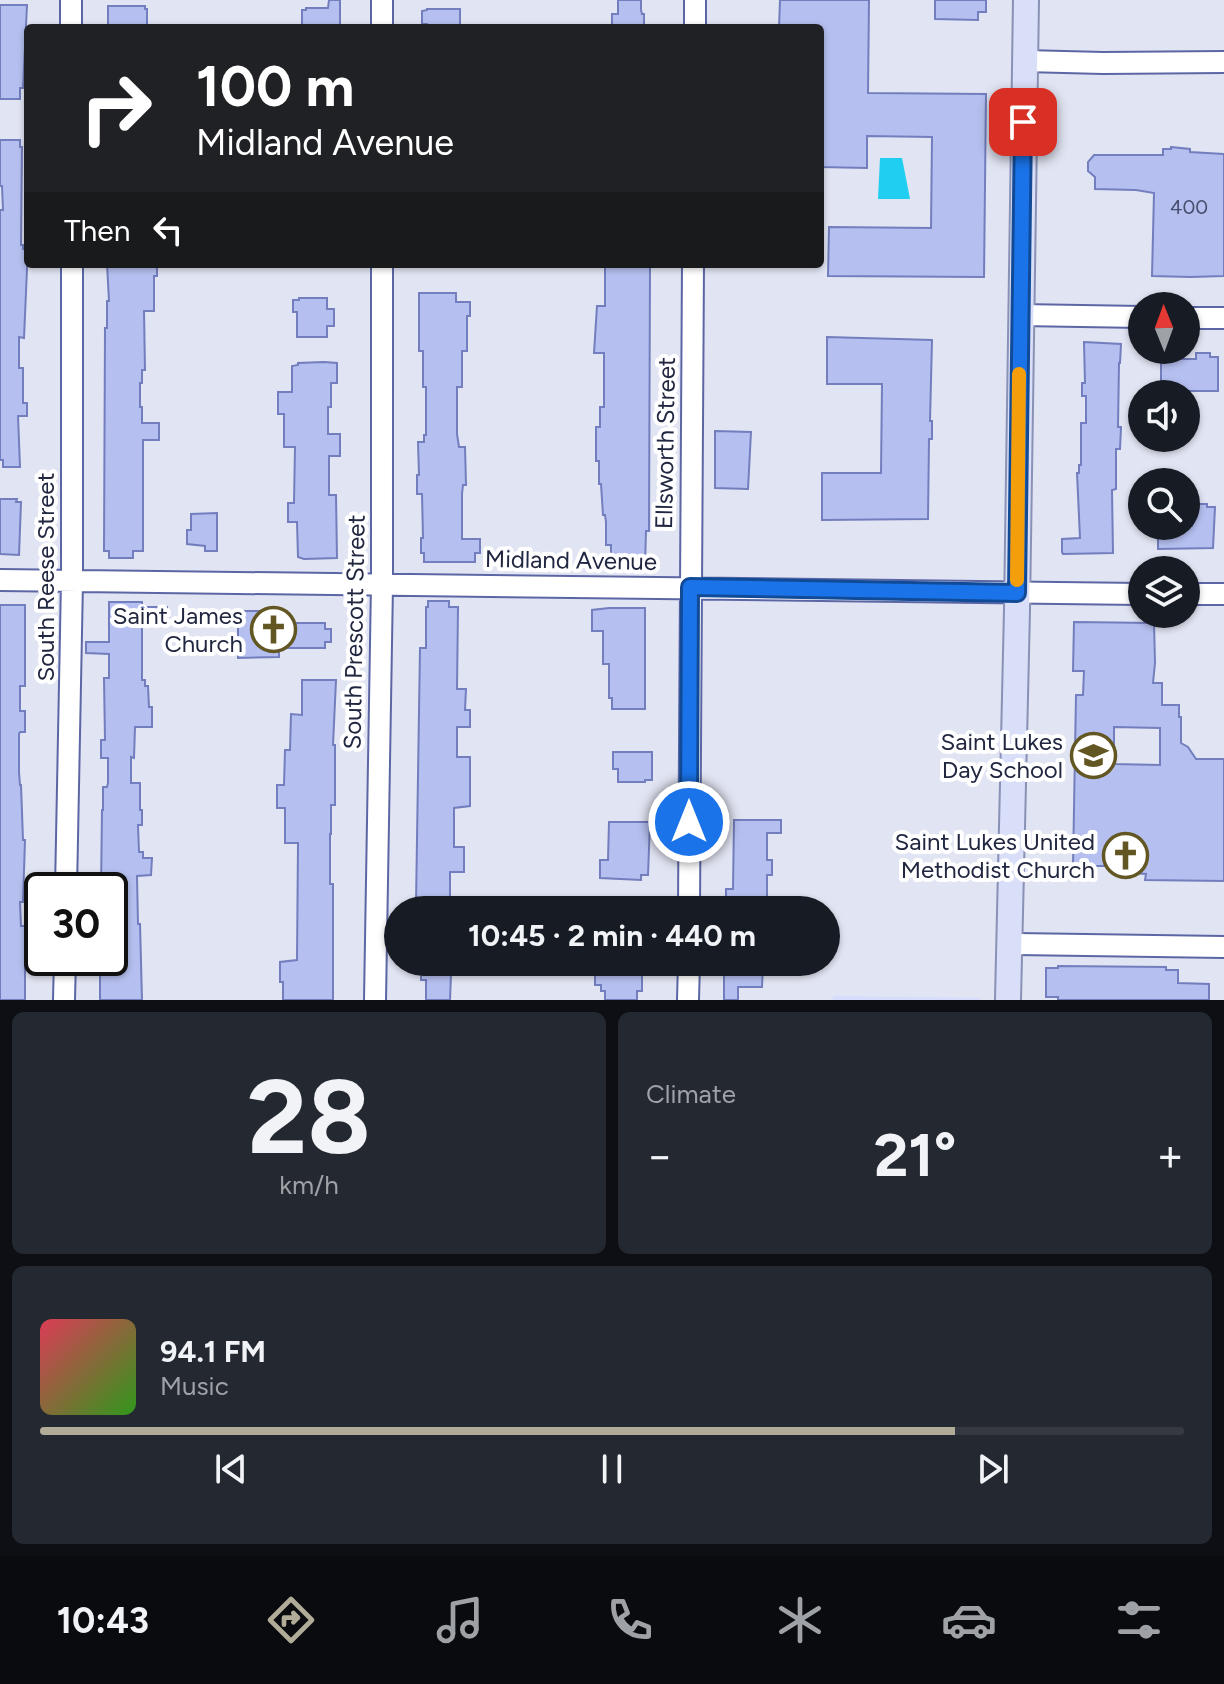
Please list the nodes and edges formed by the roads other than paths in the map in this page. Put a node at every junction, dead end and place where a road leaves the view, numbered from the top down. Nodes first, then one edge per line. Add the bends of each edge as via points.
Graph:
1 (71, 0) edge
2 (382, 0) edge
3 (695, 0) edge
4 (1026, 0) edge
5 (71, 24) edge
6 (382, 24) edge
7 (695, 24) edge
8 (1025, 61) junction
9 (1224, 62) edge
10 (72, 268) edge
11 (382, 268) edge
12 (693, 268) edge
13 (1020, 315) junction
14 (1128, 317) edge
15 (1200, 318) edge
16 (1224, 318) edge
17 (0, 580) edge
18 (72, 581) junction
19 (382, 584) junction
20 (690, 587) junction
21 (1017, 593) junction
22 (1128, 594) edge
23 (1200, 594) edge
24 (1224, 594) edge
25 (66, 872) edge
26 (689, 896) edge
27 (1010, 944) junction
28 (1224, 947) edge
29 (65, 976) edge
30 (689, 976) edge
31 (64, 1000) edge
32 (375, 1000) edge
33 (688, 1000) edge
34 (1008, 1000) edge

1 - 5 street
2 - 6 street
3 - 7 street
4 - 8 main road
8 - 9 street
8 - 13 main road
10 - 18 street, South Reese Street
11 - 19 street, South Prescott Street
12 - 20 street, Ellsworth Street
13 - 14 street
13 - 21 main road
15 - 16 street
17 - 18 street, Midland Avenue
18 - 19 street, Midland Avenue
18 - 25 street, South Reese Street
19 - 20 street, Midland Avenue
19 - 32 street, South Prescott Street
20 - 21 street, Midland Avenue
20 - 26 street, Ellsworth Street
21 - 22 street, Midland Avenue
21 - 27 main road
23 - 24 street
27 - 28 street
27 - 34 main road
29 - 31 street
30 - 33 street

